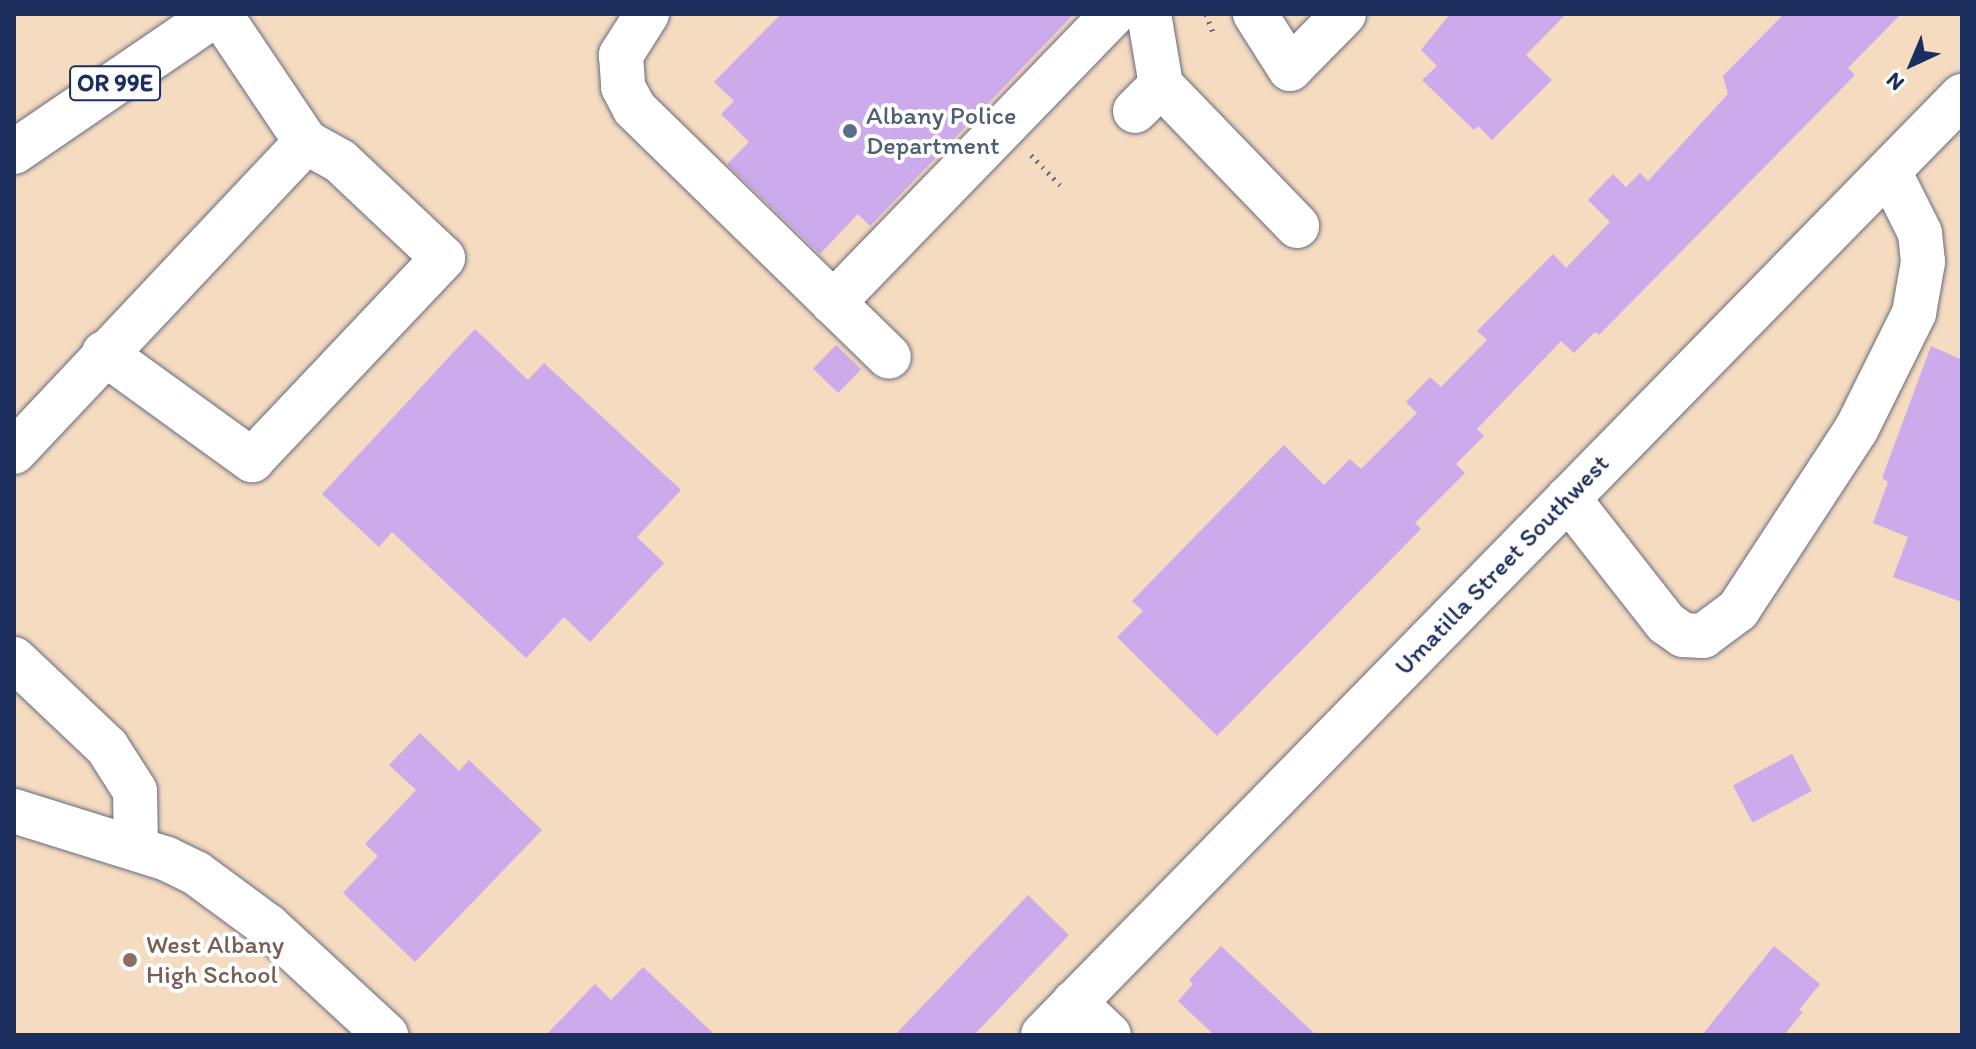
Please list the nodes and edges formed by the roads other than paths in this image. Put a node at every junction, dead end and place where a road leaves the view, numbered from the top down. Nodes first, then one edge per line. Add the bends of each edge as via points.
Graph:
1 (218, 14) edge
2 (647, 14) edge
3 (1113, 14) edge
4 (1149, 14) edge
5 (1255, 14) edge
6 (1344, 14) edge
7 (1962, 96) edge
8 (306, 142) junction
9 (14, 152) edge
10 (1889, 171) junction
11 (1297, 226) dead end
12 (833, 303) junction
13 (104, 353) junction
14 (889, 357) dead end
15 (14, 452) edge
16 (1568, 498) junction
17 (14, 659) edge
18 (14, 811) edge
19 (136, 848) junction
20 (1074, 1002) junction
21 (386, 1035) edge
22 (1043, 1035) edge
23 (1109, 1035) edge

1 - 8 street
1 - 9 street, OR 99E
2 - 12 street via 621,55 623,87 634,108
3 - 12 street
4 - 11 street via 1148,98
5 - 6 street via 1290,69
7 - 10 street, Umatilla Street Southwest
8 - 13 street
8 - 13 street via 340,161 443,258 252,460
10 - 16 street, Umatilla Street Southwest
10 - 16 street via 1920,233 1923,262 1914,313 1856,430 1738,610 1703,636 1683,635 1666,623
12 - 14 street
13 - 15 street
16 - 20 street, Umatilla Street Southwest
17 - 19 street via 107,747 135,791
18 - 19 street
19 - 21 street via 196,873 232,896
20 - 22 street, Umatilla Street Southwest
20 - 23 street

